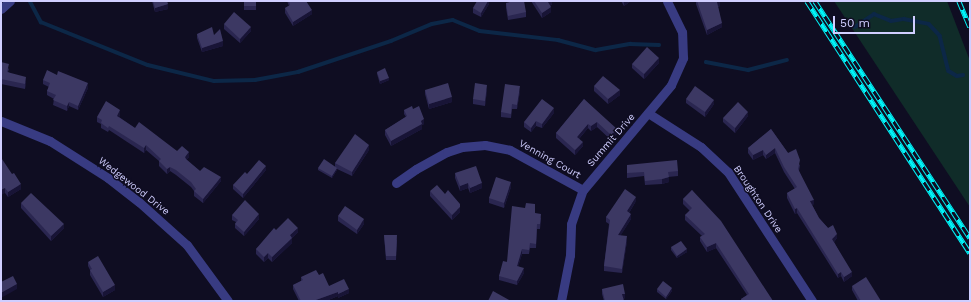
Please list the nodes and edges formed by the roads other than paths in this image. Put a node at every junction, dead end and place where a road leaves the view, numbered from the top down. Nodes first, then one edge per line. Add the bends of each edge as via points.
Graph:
1 (10, 1) edge
2 (667, 1) edge
3 (1, 9) edge
4 (648, 113) junction
5 (1, 121) edge
6 (396, 183) dead end
7 (583, 190) junction
8 (228, 301) edge
9 (561, 301) edge
10 (812, 301) edge

1 - 3 street
2 - 4 street, Summit Drive via 682,32 683,58 677,76
4 - 7 street, Summit Drive
4 - 10 street, Broughton Drive via 701,147 728,172
5 - 8 street, Wedgewood Drive via 50,141 108,178 139,202 187,245
6 - 7 street, Venning Court via 447,152 462,147 485,145 510,150
7 - 9 street, Summit Drive via 571,224 570,255

